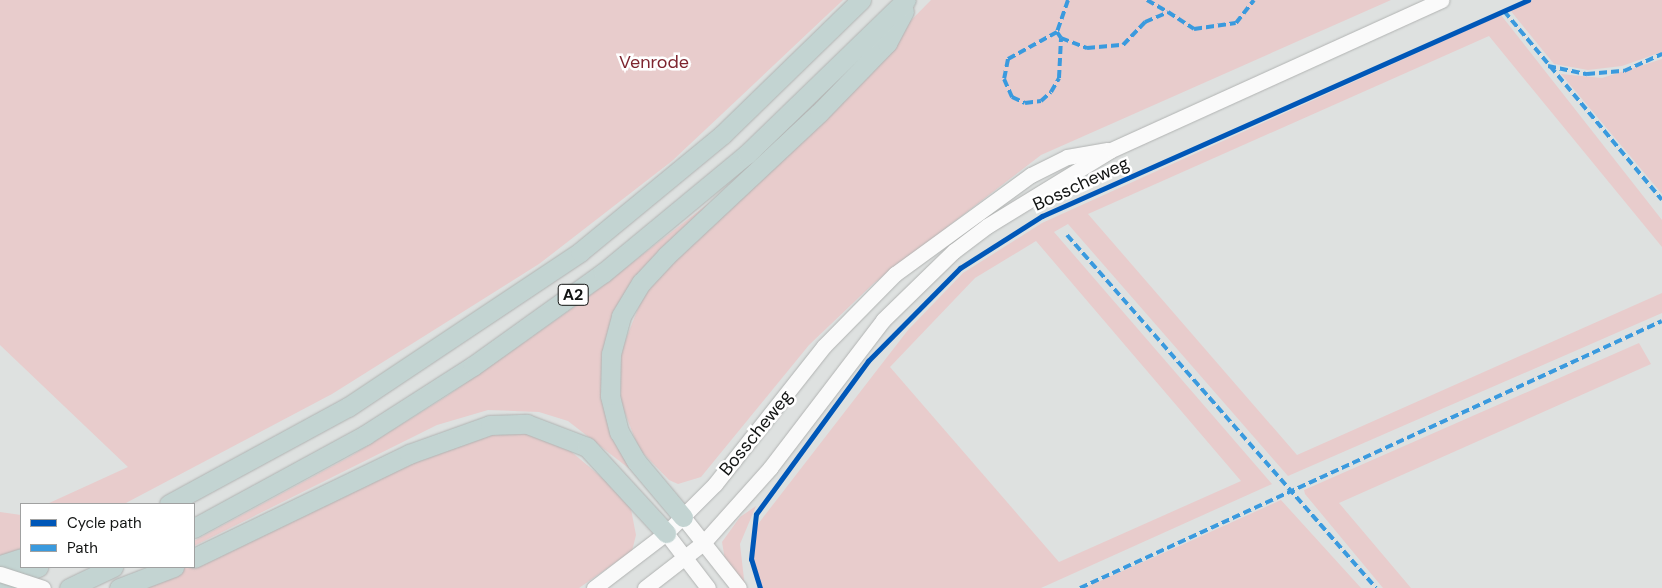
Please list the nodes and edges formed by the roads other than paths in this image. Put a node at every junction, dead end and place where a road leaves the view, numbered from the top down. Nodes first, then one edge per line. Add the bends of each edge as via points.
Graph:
1 (861, 0) edge
2 (906, 0) edge
3 (911, 0) edge
4 (1442, 0) edge
5 (1111, 150) junction
6 (171, 503) edge
7 (683, 517) junction
8 (195, 527) edge
9 (666, 534) junction
10 (703, 543) junction
11 (20, 558) edge
12 (195, 558) edge
13 (686, 558) junction
14 (0, 565) edge
15 (36, 568) edge
16 (111, 568) edge
17 (171, 568) edge
18 (0, 574) edge
19 (0, 584) edge
20 (42, 588) edge
21 (69, 588) edge
22 (119, 588) edge
23 (594, 588) edge
24 (645, 588) edge
25 (708, 588) edge
26 (739, 588) edge

1 - 6 highway, A2 via 722,135 580,252 348,407
2 - 8 highway, A2 via 747,154 604,273 473,366 365,435
3 - 7 highway via 887,43 819,114 666,256 641,283 621,316 611,354 610,395 619,432 636,462
4 - 5 main road, Bosscheweg
5 - 7 main road, Bosscheweg via 1067,157 1031,175 895,274 824,346 748,447
5 - 10 main road, Bosscheweg via 987,226 913,289
7 - 9 main road, Bosscheweg
7 - 10 main road
9 - 12 highway via 587,447 527,424 490,425 409,454
9 - 13 main road
9 - 23 main road, Bosscheweg
10 - 13 main road, Bosscheweg
10 - 26 main road
11 - 14 highway
13 - 24 main road, Bosscheweg
13 - 25 main road
15 - 19 highway
16 - 21 highway
17 - 22 highway
18 - 20 main road, bridge

